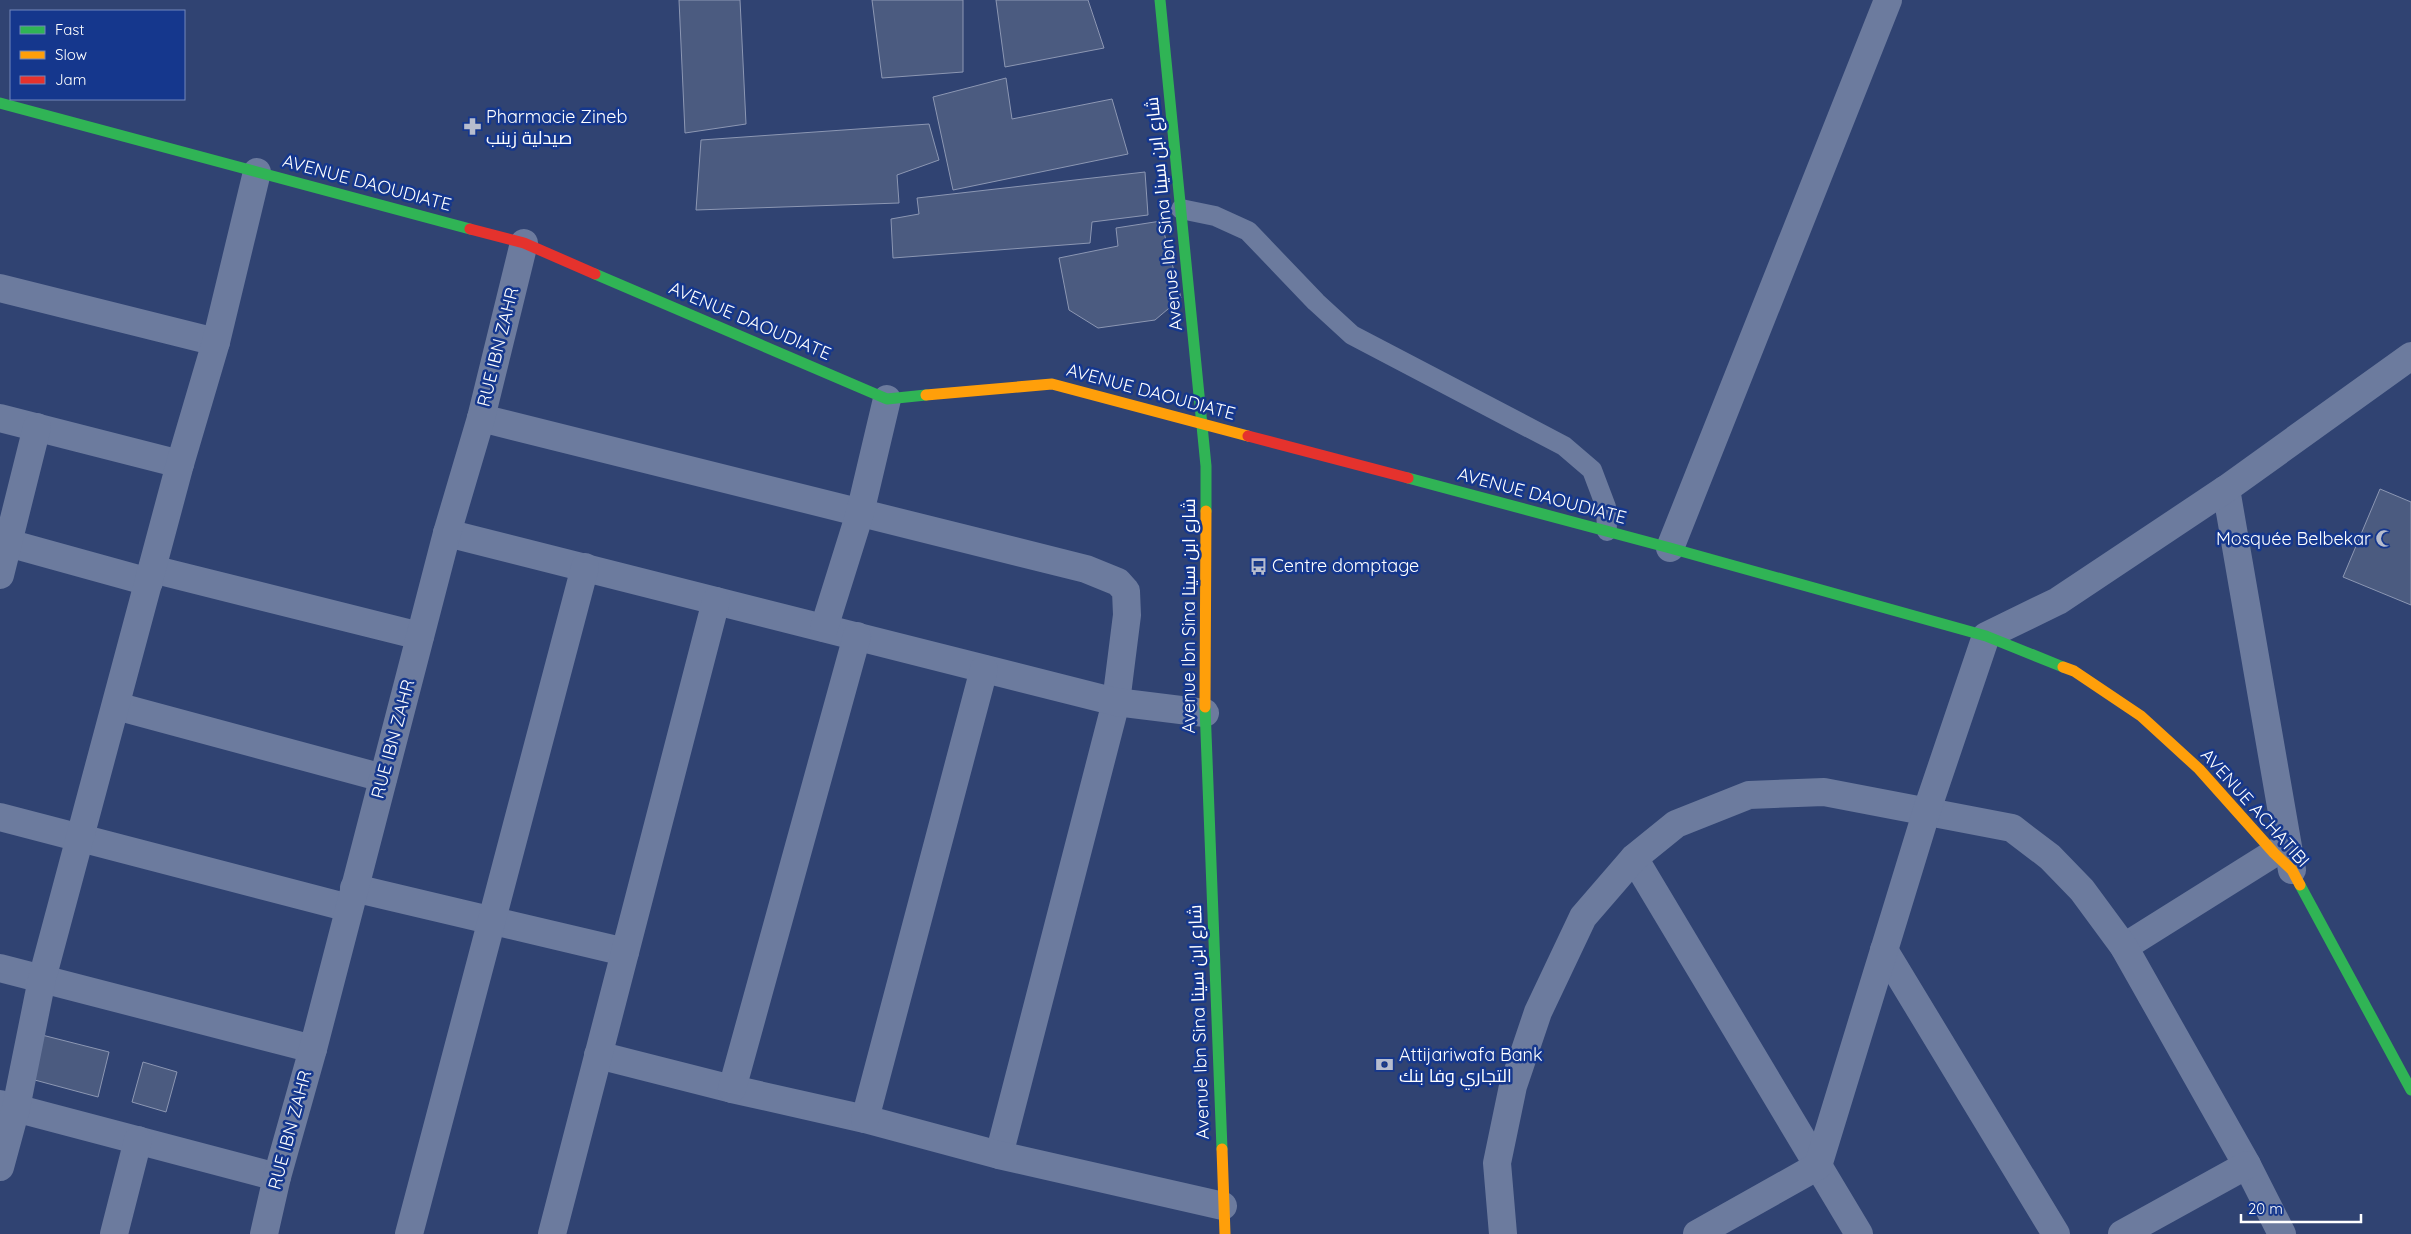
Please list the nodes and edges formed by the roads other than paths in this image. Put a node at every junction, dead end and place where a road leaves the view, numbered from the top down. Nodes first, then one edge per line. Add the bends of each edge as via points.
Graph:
1 (1160, 0) edge
2 (1888, 0) edge
3 (0, 104) edge
4 (257, 172) junction
5 (1181, 209) junction
6 (524, 243) junction
7 (0, 288) edge
8 (216, 342) junction
9 (2411, 356) edge
10 (887, 399) junction
11 (0, 418) edge
12 (481, 418) junction
13 (1202, 422) junction
14 (37, 427) junction
15 (180, 464) junction
16 (2226, 489) junction
17 (860, 513) junction
18 (1607, 532) junction
19 (447, 533) junction
20 (8, 543) junction
21 (1670, 548) junction
22 (585, 567) junction
23 (0, 575) edge
24 (150, 576) junction
25 (716, 601) junction
26 (824, 628) junction
27 (420, 636) junction
28 (857, 636) junction
29 (1986, 636) junction
30 (984, 669) junction
31 (1116, 702) junction
32 (116, 706) junction
33 (1205, 713) junction
34 (383, 778) junction
35 (1927, 810) junction
36 (0, 817) edge
37 (81, 838) junction
38 (1634, 858) junction
39 (2283, 862) junction
40 (351, 898) junction
41 (490, 922) junction
42 (2124, 946) junction
43 (1884, 950) junction
44 (625, 952) junction
45 (0, 968) edge
46 (42, 979) junction
47 (313, 1049) junction
48 (598, 1055) junction
49 (732, 1089) junction
50 (2411, 1090) edge
51 (8, 1106) edge
52 (865, 1119) junction
53 (138, 1140) junction
54 (999, 1155) junction
55 (2247, 1165) junction
56 (0, 1166) edge
57 (1818, 1166) junction
58 (277, 1177) junction
59 (1223, 1206) junction
60 (114, 1234) edge
61 (264, 1234) edge
62 (409, 1234) edge
63 (552, 1234) edge
64 (1225, 1234) edge
65 (1504, 1234) edge
66 (1697, 1234) edge
67 (1859, 1234) edge
68 (2056, 1234) edge
69 (2122, 1234) edge
70 (2282, 1234) edge

1 - 5 street, Avenue Ibn Sina شارع ابن سينا
2 - 21 street
3 - 4 street, AVENUE DAOUDIATE
4 - 6 street, AVENUE DAOUDIATE
4 - 8 street
5 - 13 street, Avenue Ibn Sina شارع ابن سينا
5 - 18 lane via 1215,216 1248,232 1352,335 1564,446 1592,470 1606,507
6 - 10 street, AVENUE DAOUDIATE
6 - 12 street, RUE IBN ZAHR
7 - 8 street
8 - 15 street
9 - 16 street
10 - 13 street, AVENUE DAOUDIATE via 1052,384
10 - 17 street
11 - 14 street
12 - 17 street
12 - 19 street, RUE IBN ZAHR
13 - 18 street, AVENUE DAOUDIATE
13 - 33 street, Avenue Ibn Sina شارع ابن سينا via 1206,466
14 - 15 street
14 - 20 street
15 - 24 street
16 - 29 street via 2058,601
16 - 39 street
17 - 26 street
17 - 31 street via 1086,569 1118,582 1126,591 1127,615
18 - 21 street, AVENUE DAOUDIATE
19 - 22 street
19 - 27 street, RUE IBN ZAHR
20 - 23 street
20 - 24 street
21 - 29 street, AVENUE DAOUDIATE
22 - 25 street
22 - 41 street
24 - 27 street
24 - 32 street
25 - 26 street
25 - 44 street
26 - 28 street
27 - 34 street, RUE IBN ZAHR
28 - 30 street
28 - 49 street
29 - 35 street
29 - 39 street, AVENUE ACHATIBI via 2074,672 2141,716 2242,814
30 - 31 street
30 - 52 street
31 - 33 street
31 - 54 street
32 - 34 street
32 - 37 street
33 - 59 street, Avenue Ibn Sina شارع ابن سينا
34 - 40 street, RUE IBN ZAHR
35 - 38 street via 1824,792 1749,795 1676,824
35 - 42 street via 2012,828 2050,857 2082,890
35 - 43 street
36 - 37 street
37 - 40 street
37 - 46 street
38 - 57 street
38 - 65 street via 1583,917 1535,1021 1513,1086 1497,1163
39 - 42 street
39 - 50 street, AVENUE ACHATIBI
40 - 41 street
40 - 47 street, RUE IBN ZAHR
41 - 44 street
41 - 62 street
42 - 55 street
43 - 57 street
43 - 68 street
44 - 48 street
45 - 46 street
46 - 47 street
46 - 51 street
47 - 58 street, RUE IBN ZAHR
48 - 49 street
48 - 63 street
49 - 52 street
51 - 53 street
51 - 56 street
52 - 54 street
53 - 58 street
53 - 60 street
54 - 59 street
55 - 69 street
55 - 70 street
57 - 66 street
57 - 67 street
58 - 61 street, RUE IBN ZAHR
59 - 64 street, Avenue Ibn Sina شارع ابن سينا

